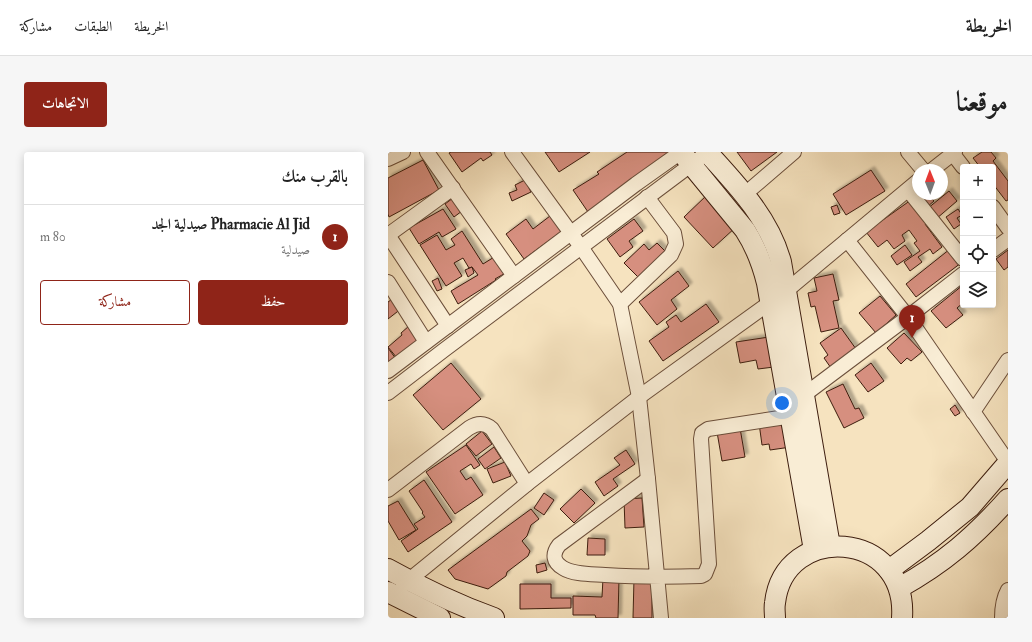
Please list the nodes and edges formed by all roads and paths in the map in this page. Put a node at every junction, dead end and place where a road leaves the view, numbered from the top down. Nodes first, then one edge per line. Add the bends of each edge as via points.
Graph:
1 (403, 152) edge
2 (428, 152) edge
3 (512, 152) edge
4 (708, 152) edge
5 (794, 152) edge
6 (908, 152) edge
7 (954, 153) edge
8 (684, 155) edge
9 (388, 159) edge
10 (918, 164) edge
11 (940, 164) edge
12 (961, 164) edge
13 (912, 187) edge
14 (453, 188) junction
15 (744, 194) junction
16 (647, 197) junction
17 (923, 200) edge
18 (996, 211) edge
19 (1008, 228) edge
20 (571, 233) junction
21 (388, 235) edge
22 (1008, 239) edge
23 (847, 240) junction
24 (581, 247) junction
25 (996, 248) edge
26 (960, 255) edge
27 (514, 276) junction
28 (960, 276) edge
29 (388, 282) edge
30 (778, 297) junction
31 (620, 304) junction
32 (908, 317) junction
33 (448, 326) junction
34 (430, 339) junction
35 (444, 350) junction
36 (1008, 360) edge
37 (388, 371) edge
38 (388, 393) edge
39 (639, 397) junction
40 (797, 405) junction
41 (973, 412) junction
42 (1008, 462) edge
43 (648, 479) junction
44 (527, 484) junction
45 (388, 490) edge
46 (1008, 499) edge
47 (822, 548) junction
48 (388, 568) edge
49 (889, 570) junction
50 (657, 577) junction
51 (408, 580) junction
52 (899, 588) junction
53 (1008, 590) edge
54 (391, 594) edge
55 (440, 618) edge
56 (494, 618) edge
57 (660, 618) edge
58 (775, 618) edge
59 (902, 618) edge
60 (1002, 618) edge

1 - 9 street
2 - 14 street
3 - 20 street
4 - 8 street
4 - 15 street
5 - 15 street
6 - 10 street
7 - 11 street
7 - 12 street
8 - 16 street
8 - 20 street via 636,184
8 - 30 street via 753,242
13 - 23 street
14 - 21 street
14 - 27 street
15 - 30 street via 773,237 781,262
16 - 24 street
16 - 31 street via 674,233 676,244 671,255
17 - 26 street
18 - 19 street
20 - 24 street
20 - 27 street
21 - 33 street
22 - 25 street
23 - 30 street
23 - 32 street
24 - 31 street
24 - 35 street
27 - 33 street
28 - 32 street
29 - 34 street
30 - 39 street
30 - 40 street
31 - 39 street
32 - 40 street
32 - 41 street
33 - 34 street
34 - 35 street
34 - 37 street
35 - 38 street
36 - 41 street
39 - 43 street
39 - 44 street
40 - 47 street
40 - 50 street via 708,429 702,433 709,564 705,574 701,576
41 - 42 street
42 - 49 street via 970,507
43 - 50 street
43 - 50 street via 559,545 554,554 559,564 570,571
44 - 45 street via 492,429 479,424 469,428
44 - 51 street
46 - 52 street via 956,550
47 - 49 street via 852,547 872,555
47 - 58 street via 799,559 787,571 779,586
48 - 51 street
49 - 52 street
50 - 57 street
51 - 54 street
51 - 56 street
52 - 59 street
53 - 60 street
54 - 55 street

